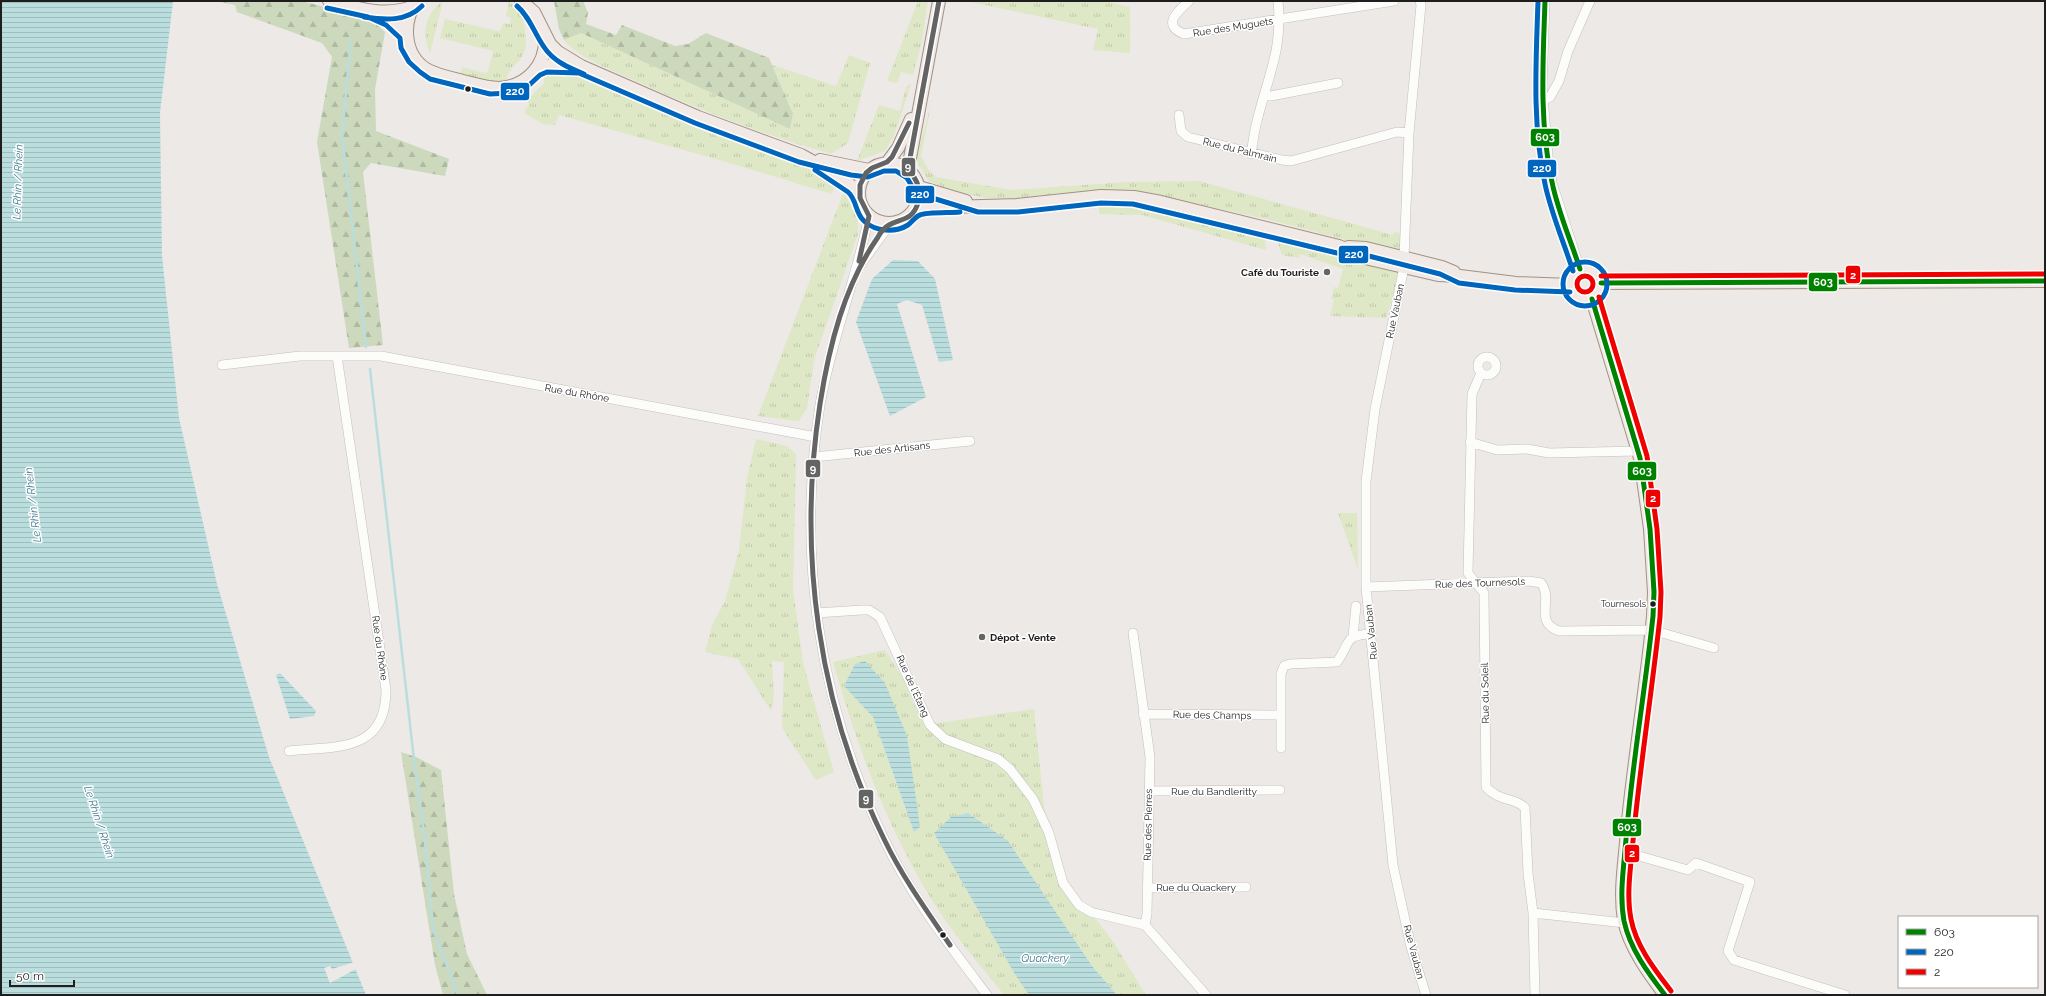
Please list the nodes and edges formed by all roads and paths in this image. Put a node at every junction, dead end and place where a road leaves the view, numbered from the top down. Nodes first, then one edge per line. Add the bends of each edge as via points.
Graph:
1 (330, 1) edge
2 (521, 1) edge
3 (939, 1) edge
4 (1189, 1) edge
5 (1278, 1) edge
6 (1394, 1) edge
7 (1420, 1) edge
8 (1545, 1) edge
9 (1590, 1) edge
10 (414, 4) edge
11 (372, 11) junction
12 (1280, 20) junction
13 (406, 34) junction
14 (545, 35) junction
15 (581, 66) junction
16 (536, 69) junction
17 (1338, 83) dead end
18 (922, 90) junction
19 (1264, 95) junction
20 (1543, 100) junction
21 (1179, 115) dead end
22 (1409, 133) junction
23 (1251, 154) junction
24 (801, 155) junction
25 (887, 163) junction
26 (908, 169) junction
27 (869, 170) junction
28 (919, 187) junction
29 (859, 193) junction
30 (979, 205) junction
31 (916, 208) junction
32 (869, 216) junction
33 (890, 224) junction
34 (1404, 263) junction
35 (1580, 269) junction
36 (856, 272) junction
37 (2045, 282) edge
38 (1601, 283) junction
39 (1570, 285) junction
40 (1592, 299) junction
41 (338, 356) junction
42 (222, 365) dead end
43 (1481, 373) dead end
44 (816, 437) junction
45 (970, 441) dead end
46 (1470, 442) junction
47 (1638, 451) junction
48 (814, 457) junction
49 (1475, 583) junction
50 (1366, 587) junction
51 (1356, 606) dead end
52 (816, 613) junction
53 (1652, 630) junction
54 (1133, 634) dead end
55 (1371, 634) junction
56 (1353, 636) junction
57 (1714, 648) dead end
58 (1143, 714) junction
59 (1280, 715) junction
60 (1281, 748) dead end
61 (289, 751) dead end
62 (1280, 790) dead end
63 (1148, 791) junction
64 (1626, 852) junction
65 (1246, 887) dead end
66 (1147, 888) junction
67 (1532, 913) junction
68 (1625, 923) junction
69 (1145, 925) junction
70 (987, 995) edge
71 (1206, 995) edge
72 (1426, 995) edge
73 (1535, 995) edge
74 (1665, 995) edge
75 (1845, 995) edge

1 - 11 main road
2 - 14 main road via 534,12
3 - 18 main road via 930,60
4 - 12 street, Rue des Muguets via 1172,20 1178,32 1184,34
5 - 12 street
6 - 12 street
7 - 22 street, Rue Vauban
8 - 20 street
9 - 20 street via 1568,51 1560,81 1550,97
10 - 11 main road via 390,13
10 - 13 main road
11 - 13 main road via 391,20
12 - 19 street via 1275,61
13 - 16 main road via 408,44 420,64 432,72 451,78 498,88 522,82
14 - 15 main road via 558,52
14 - 16 main road via 543,54
15 - 16 main road via 555,64
15 - 24 main road via 698,117
17 - 19 street via 1271,96
18 - 25 main road via 898,148
18 - 26 main road
19 - 23 street
20 - 35 street via 1552,183
21 - 23 street, Rue du Palmrain via 1181,130 1188,137
22 - 23 street, Rue du Palmrain via 1397,132 1291,160
22 - 34 street, Rue Vauban
24 - 27 main road
24 - 29 main road via 841,177
25 - 26 main road via 898,164
25 - 27 main road
26 - 28 main road
27 - 29 main road via 862,180
28 - 30 main road
28 - 31 main road via 920,198
29 - 32 main road via 861,206
30 - 31 main road
30 - 34 main road via 1016,205 1101,196 1134,197 1339,246 1366,248
31 - 33 main road via 905,220
32 - 33 main road via 879,222
32 - 36 street
33 - 36 street
34 - 39 main road via 1442,267 1460,276 1516,284
34 - 50 street, Rue Vauban via 1375,409 1366,481
35 - 38 main road via 1592,270 1600,278
35 - 39 main road via 1573,275
36 - 44 street via 828,364
37 - 38 main road
38 - 40 main road via 1599,292
39 - 40 main road via 1577,298
40 - 47 main road
41 - 42 street, Rue du Rhône via 300,356
41 - 44 street, Rue du Rhône via 381,356
41 - 61 street, Rue du Rhône via 386,703 384,715 371,735 364,740 350,745
43 - 46 street, Rue du Soleil via 1472,394
44 - 48 street
45 - 48 street, Rue des Artisans
46 - 47 street via 1497,450 1527,449 1549,453
46 - 49 street, Rue du Soleil via 1468,573
47 - 53 main road via 1646,489 1651,542 1654,592
48 - 52 street via 811,572
49 - 50 street, Rue des Tournesols
49 - 53 street, Rue des Tournesols via 1540,583 1544,587 1546,622 1559,632
49 - 67 street, Rue du Soleil via 1484,593 1486,787 1492,794 1520,803 1525,808
50 - 55 street, Rue Vauban
51 - 56 street
52 - 69 street, Rue de l'Étang via 869,610 880,617 930,725 945,740 998,759 1010,769 1033,799 1049,833 1063,882 1079,905 1091,912
52 - 70 street via 823,658 846,744 884,840 910,885
53 - 57 street, Rue des Tournesols
53 - 64 main road
54 - 58 street, Rue des Pierres
55 - 56 street
55 - 72 street, Rue Vauban via 1393,865 1411,947
56 - 59 street via 1337,662 1284,666 1281,674
58 - 59 street, Rue des Champs
58 - 63 street, Rue des Pierres via 1150,757
59 - 60 street
62 - 63 street, Rue du Bandleritty
63 - 66 street, Rue des Pierres
64 - 68 main road via 1621,898
64 - 75 street via 1688,870 1696,863 1750,882 1728,951 1734,960
65 - 66 street, Rue du Quackery
66 - 69 street, Rue des Pierres
67 - 68 street
67 - 73 street, Rue du Soleil
68 - 74 main road via 1633,946 1649,975
69 - 71 street

